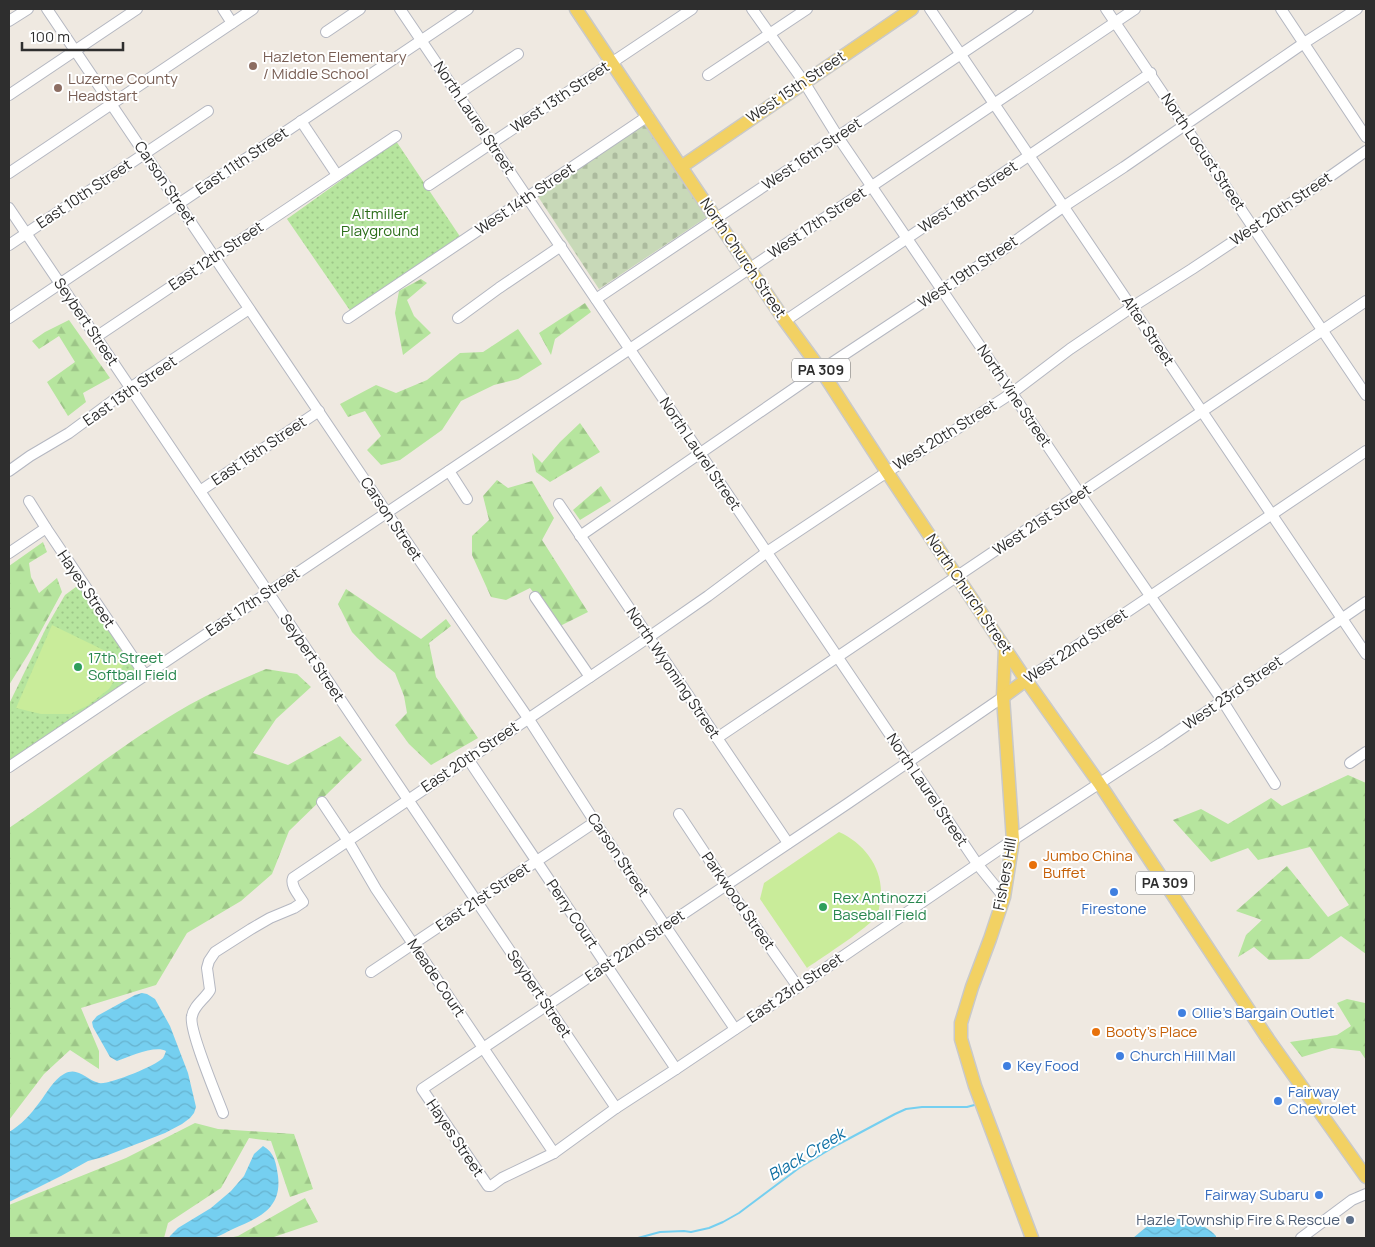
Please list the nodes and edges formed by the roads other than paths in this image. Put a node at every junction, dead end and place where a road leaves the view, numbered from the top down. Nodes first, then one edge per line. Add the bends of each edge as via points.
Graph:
1 (28, 9) edge
2 (47, 9) edge
3 (137, 9) edge
4 (223, 9) edge
5 (253, 9) edge
6 (360, 9) edge
7 (400, 9) edge
8 (468, 9) edge
9 (576, 9) edge
10 (692, 9) edge
11 (752, 9) edge
12 (807, 9) edge
13 (912, 9) edge
14 (930, 9) edge
15 (1028, 9) edge
16 (1106, 9) edge
17 (1135, 9) edge
18 (1281, 9) edge
19 (1357, 9) edge
20 (9, 22) edge
21 (1115, 22) junction
22 (232, 23) junction
23 (326, 32) dead end
24 (769, 34) junction
25 (422, 40) junction
26 (1304, 43) junction
27 (75, 50) junction
28 (518, 54) dead end
29 (961, 54) junction
30 (612, 62) junction
31 (1150, 74) junction
32 (708, 75) dead end
33 (804, 82) junction
34 (458, 94) junction
35 (9, 95) edge
36 (112, 104) junction
37 (995, 104) junction
38 (208, 111) dead end
39 (648, 116) junction
40 (301, 121) junction
41 (1184, 125) junction
42 (396, 136) dead end
43 (838, 136) junction
44 (1366, 137) edge
45 (491, 143) junction
46 (1366, 151) edge
47 (145, 153) junction
48 (1030, 156) junction
49 (681, 167) junction
50 (9, 173) edge
51 (337, 175) junction
52 (429, 185) dead end
53 (872, 186) junction
54 (527, 197) junction
55 (178, 204) junction
56 (1063, 207) junction
57 (9, 208) edge
58 (716, 218) junction
59 (1254, 228) junction
60 (26, 233) junction
61 (907, 239) junction
62 (9, 245) edge
63 (561, 246) junction
64 (215, 257) junction
65 (750, 268) junction
66 (60, 284) junction
67 (941, 290) junction
68 (596, 299) junction
69 (1366, 301) edge
70 (1132, 307) junction
71 (249, 309) junction
72 (9, 318) edge
73 (348, 318) dead end
74 (458, 318) dead end
75 (785, 320) junction
76 (1322, 330) junction
77 (96, 337) junction
78 (630, 349) junction
79 (821, 370) junction
80 (130, 388) junction
81 (1012, 392) junction
82 (1366, 396) edge
83 (319, 411) junction
84 (1203, 412) junction
85 (498, 438) joint
86 (1366, 451) edge
87 (700, 453) junction
88 (9, 471) edge
89 (448, 471) junction
90 (887, 472) junction
91 (200, 491) junction
92 (1080, 494) junction
93 (467, 499) dead end
94 (29, 501) dead end
95 (559, 504) dead end
96 (387, 512) junction
97 (1272, 514) junction
98 (46, 528) junction
99 (580, 536) junction
100 (767, 552) junction
101 (9, 553) edge
102 (957, 577) junction
103 (268, 592) junction
104 (535, 597) dead end
105 (1151, 597) junction
106 (1366, 602) edge
107 (1342, 618) junction
108 (649, 637) junction
109 (1005, 648) junction
110 (1366, 654) edge
111 (838, 657) junction
112 (145, 675) junction
113 (590, 677) junction
114 (1026, 680) junction
115 (1003, 697) junction
116 (1222, 700) junction
117 (528, 718) junction
118 (717, 738) junction
119 (1366, 752) edge
120 (468, 759) junction
121 (908, 762) junction
122 (1350, 763) dead end
123 (9, 767) edge
124 (1099, 784) junction
125 (1275, 784) dead end
126 (408, 799) junction
127 (322, 802) dead end
128 (678, 814) dead end
129 (595, 822) junction
130 (1013, 840) junction
131 (348, 841) junction
132 (788, 843) junction
133 (536, 862) junction
134 (978, 865) junction
135 (726, 885) junction
136 (1004, 897) junction
137 (476, 902) junction
138 (665, 926) junction
139 (413, 944) junction
140 (606, 965) junction
141 (371, 972) dead end
142 (798, 987) junction
143 (546, 1005) junction
144 (735, 1029) junction
145 (483, 1048) junction
146 (676, 1069) junction
147 (616, 1108) junction
148 (223, 1113) dead end
149 (554, 1153) junction
150 (1366, 1177) edge
151 (488, 1186) joint
152 (1366, 1194) edge
153 (1032, 1238) edge
154 (1301, 1238) edge

1 - 20 street
2 - 27 street, Carson Street
3 - 27 street
4 - 22 street
5 - 22 street
6 - 23 street
7 - 25 street, North Laurel Street
8 - 25 street, East 11th Street
9 - 30 main road, North Church Street / PA 309
10 - 30 street, West 13th Street
11 - 24 street, North Vine Street
12 - 24 street
13 - 33 main road, West 15th Street
14 - 29 street, Alter Street
15 - 29 street, West 16th Street
16 - 21 street, North Locust Street
17 - 21 street, West 17th Street
18 - 26 street
19 - 26 street, West 19th Street
21 - 31 street, North Locust Street
21 - 37 street, West 17th Street
22 - 36 street
24 - 32 street
24 - 33 street, North Vine Street
25 - 34 street, North Laurel Street
25 - 40 street, East 11th Street
26 - 41 street, West 19th Street
26 - 44 street
27 - 35 street
27 - 36 street, Carson Street
28 - 34 street
29 - 37 street, Alter Street
29 - 43 street, West 16th Street
30 - 39 main road, North Church Street / PA 309
30 - 45 street, West 13th Street
31 - 41 street, North Locust Street
31 - 48 street, West 18th Street
33 - 43 street, North Vine Street
33 - 49 main road, West 15th Street
34 - 45 street, North Laurel Street
36 - 47 street, Carson Street
36 - 50 street
37 - 48 street, Alter Street
37 - 53 street, West 17th Street
38 - 47 street, East 10th Street
39 - 49 main road, North Church Street / PA 309
39 - 54 street, West 14th Street
40 - 51 street
40 - 55 street, East 11th Street
41 - 56 street, West 19th Street
41 - 59 street, North Locust Street
42 - 51 street, East 12th Street
43 - 53 street, North Vine Street
43 - 58 street, West 16th Street
45 - 52 street, West 13th Street
45 - 54 street, North Laurel Street
46 - 59 street, West 20th Street
47 - 55 street, Carson Street
47 - 60 street, East 10th Street
48 - 56 street, Alter Street
48 - 61 street, West 18th Street
49 - 58 main road, North Church Street / PA 309
51 - 64 street, East 12th Street
53 - 61 street, North Vine Street
53 - 65 street, West 17th Street
54 - 63 street, North Laurel Street
54 - 73 street, West 14th Street
55 - 64 street, Carson Street
55 - 66 street, East 11th Street
56 - 67 street, West 19th Street
56 - 70 street, Alter Street
57 - 60 street, Seybert Street
58 - 65 main road, North Church Street / PA 309
58 - 68 street, West 16th Street
59 - 70 street, West 20th Street
59 - 76 street, North Locust Street
60 - 62 street, East 10th Street
60 - 66 street, Seybert Street
61 - 67 street, North Vine Street
61 - 75 street, West 18th Street
63 - 68 street, North Laurel Street
63 - 74 street
64 - 71 street, Carson Street
64 - 77 street, East 12th Street
65 - 75 main road, North Church Street / PA 309
65 - 78 street, West 17th Street
66 - 72 street, East 11th Street
66 - 77 street, Seybert Street
67 - 79 street, West 19th Street
67 - 81 street, North Vine Street
68 - 78 street, North Laurel Street
69 - 76 street, West 21st Street
70 - 81 street, West 20th Street
70 - 84 street, Alter Street
71 - 80 street, East 13th Street
71 - 83 street, Carson Street
75 - 79 main road, North Church Street / PA 309
76 - 82 street, North Locust Street
76 - 84 street, West 21st Street
77 - 80 street, Seybert Street
78 - 85 street, West 17th Street
78 - 87 street, North Laurel Street
79 - 87 street, West 19th Street
79 - 90 main road, North Church Street / PA 309
80 - 88 street, East 13th Street via 69,434
80 - 91 street, Seybert Street
81 - 90 street, West 20th Street
81 - 92 street, North Vine Street
83 - 91 street, East 15th Street
83 - 96 street, Carson Street
84 - 92 street, West 21st Street
84 - 97 street, Alter Street
85 - 89 street, East 17th Street
86 - 97 street, West 22nd Street
87 - 99 street, West 19th Street
87 - 100 street, North Laurel Street
89 - 93 street
89 - 96 street, East 17th Street
90 - 100 street, West 20th Street
90 - 102 main road, North Church Street / PA 309
91 - 103 street, Seybert Street
92 - 102 street, West 21st Street
92 - 105 street, North Vine Street
94 - 98 street, Hayes Street
95 - 99 street, North Wyoming Street
96 - 103 street, East 17th Street
96 - 117 street, Carson Street
97 - 105 street, West 22nd Street
97 - 107 street, Alter Street
98 - 101 street
98 - 112 street, Hayes Street
99 - 108 street, North Wyoming Street
100 - 108 street, West 20th Street
100 - 111 street, North Laurel Street
102 - 109 main road, North Church Street / PA 309
102 - 111 street, West 21st Street
103 - 112 street, East 17th Street
103 - 126 street, Seybert Street
104 - 113 street
105 - 114 street, West 22nd Street
105 - 116 street, North Vine Street
106 - 107 street, West 23rd Street
107 - 110 street, Alter Street
107 - 116 street, West 23rd Street
108 - 113 street, East 20th Street
108 - 118 street, North Wyoming Street
109 - 114 main road, North Church Street / PA 309
109 - 115 main road, Fishers Hill
111 - 118 street, West 21st Street
111 - 121 street, North Laurel Street
112 - 123 street, East 17th Street
113 - 117 street, East 20th Street
114 - 115 main road, West 22nd Street
114 - 124 main road, North Church Street / PA 309
115 - 121 street, West 22nd Street
115 - 130 main road, Fishers Hill
116 - 124 street, West 23rd Street
116 - 125 street, North Vine Street
117 - 120 street, East 20th Street
117 - 129 street, Carson Street
118 - 132 street, North Wyoming Street
119 - 122 street
120 - 126 street, East 20th Street
120 - 133 street, Perry Court
121 - 132 street, West 22nd Street
121 - 134 street, North Laurel Street
124 - 130 street, East 23rd Street
124 - 150 main road, North Church Street / PA 309 via 1268,1039
126 - 131 street, East 20th Street
126 - 137 street, Seybert Street
127 - 131 street, Meade Court
128 - 135 street, Parkwood Street
129 - 133 street, East 21st Street
129 - 138 street, Carson Street
130 - 134 street, East 23rd Street
130 - 136 main road, Fishers Hill
131 - 139 street, Meade Court
131 - 148 street, East 20th Street via 292,878 292,885 303,902 251,928 215,952 208,961 210,990 191,1017 193,1033
132 - 135 street, East 22nd Street
133 - 137 street, East 21st Street
133 - 140 street, Perry Court
134 - 136 street, North Laurel Street
134 - 142 street, East 23rd Street
135 - 138 street, East 22nd Street
135 - 142 street, Parkwood Street
136 - 153 main road, Fishers Hill via 961,1023 961,1039 975,1086
137 - 139 street, East 21st Street
137 - 143 street, Seybert Street
138 - 140 street, East 22nd Street
138 - 144 street, Carson Street
139 - 141 street, East 21st Street
139 - 145 street, Meade Court
140 - 143 street, East 22nd Street
140 - 146 street, Perry Court
142 - 144 street, East 23rd Street
143 - 145 street, East 22nd Street
143 - 147 street, Seybert Street
144 - 146 street, East 23rd Street
145 - 149 street, Meade Court
145 - 151 street, Hayes Street via 422,1089
146 - 147 street, East 23rd Street
147 - 149 street, East 23rd Street
149 - 151 street, East 23rd Street
152 - 154 street via 1352,1200

